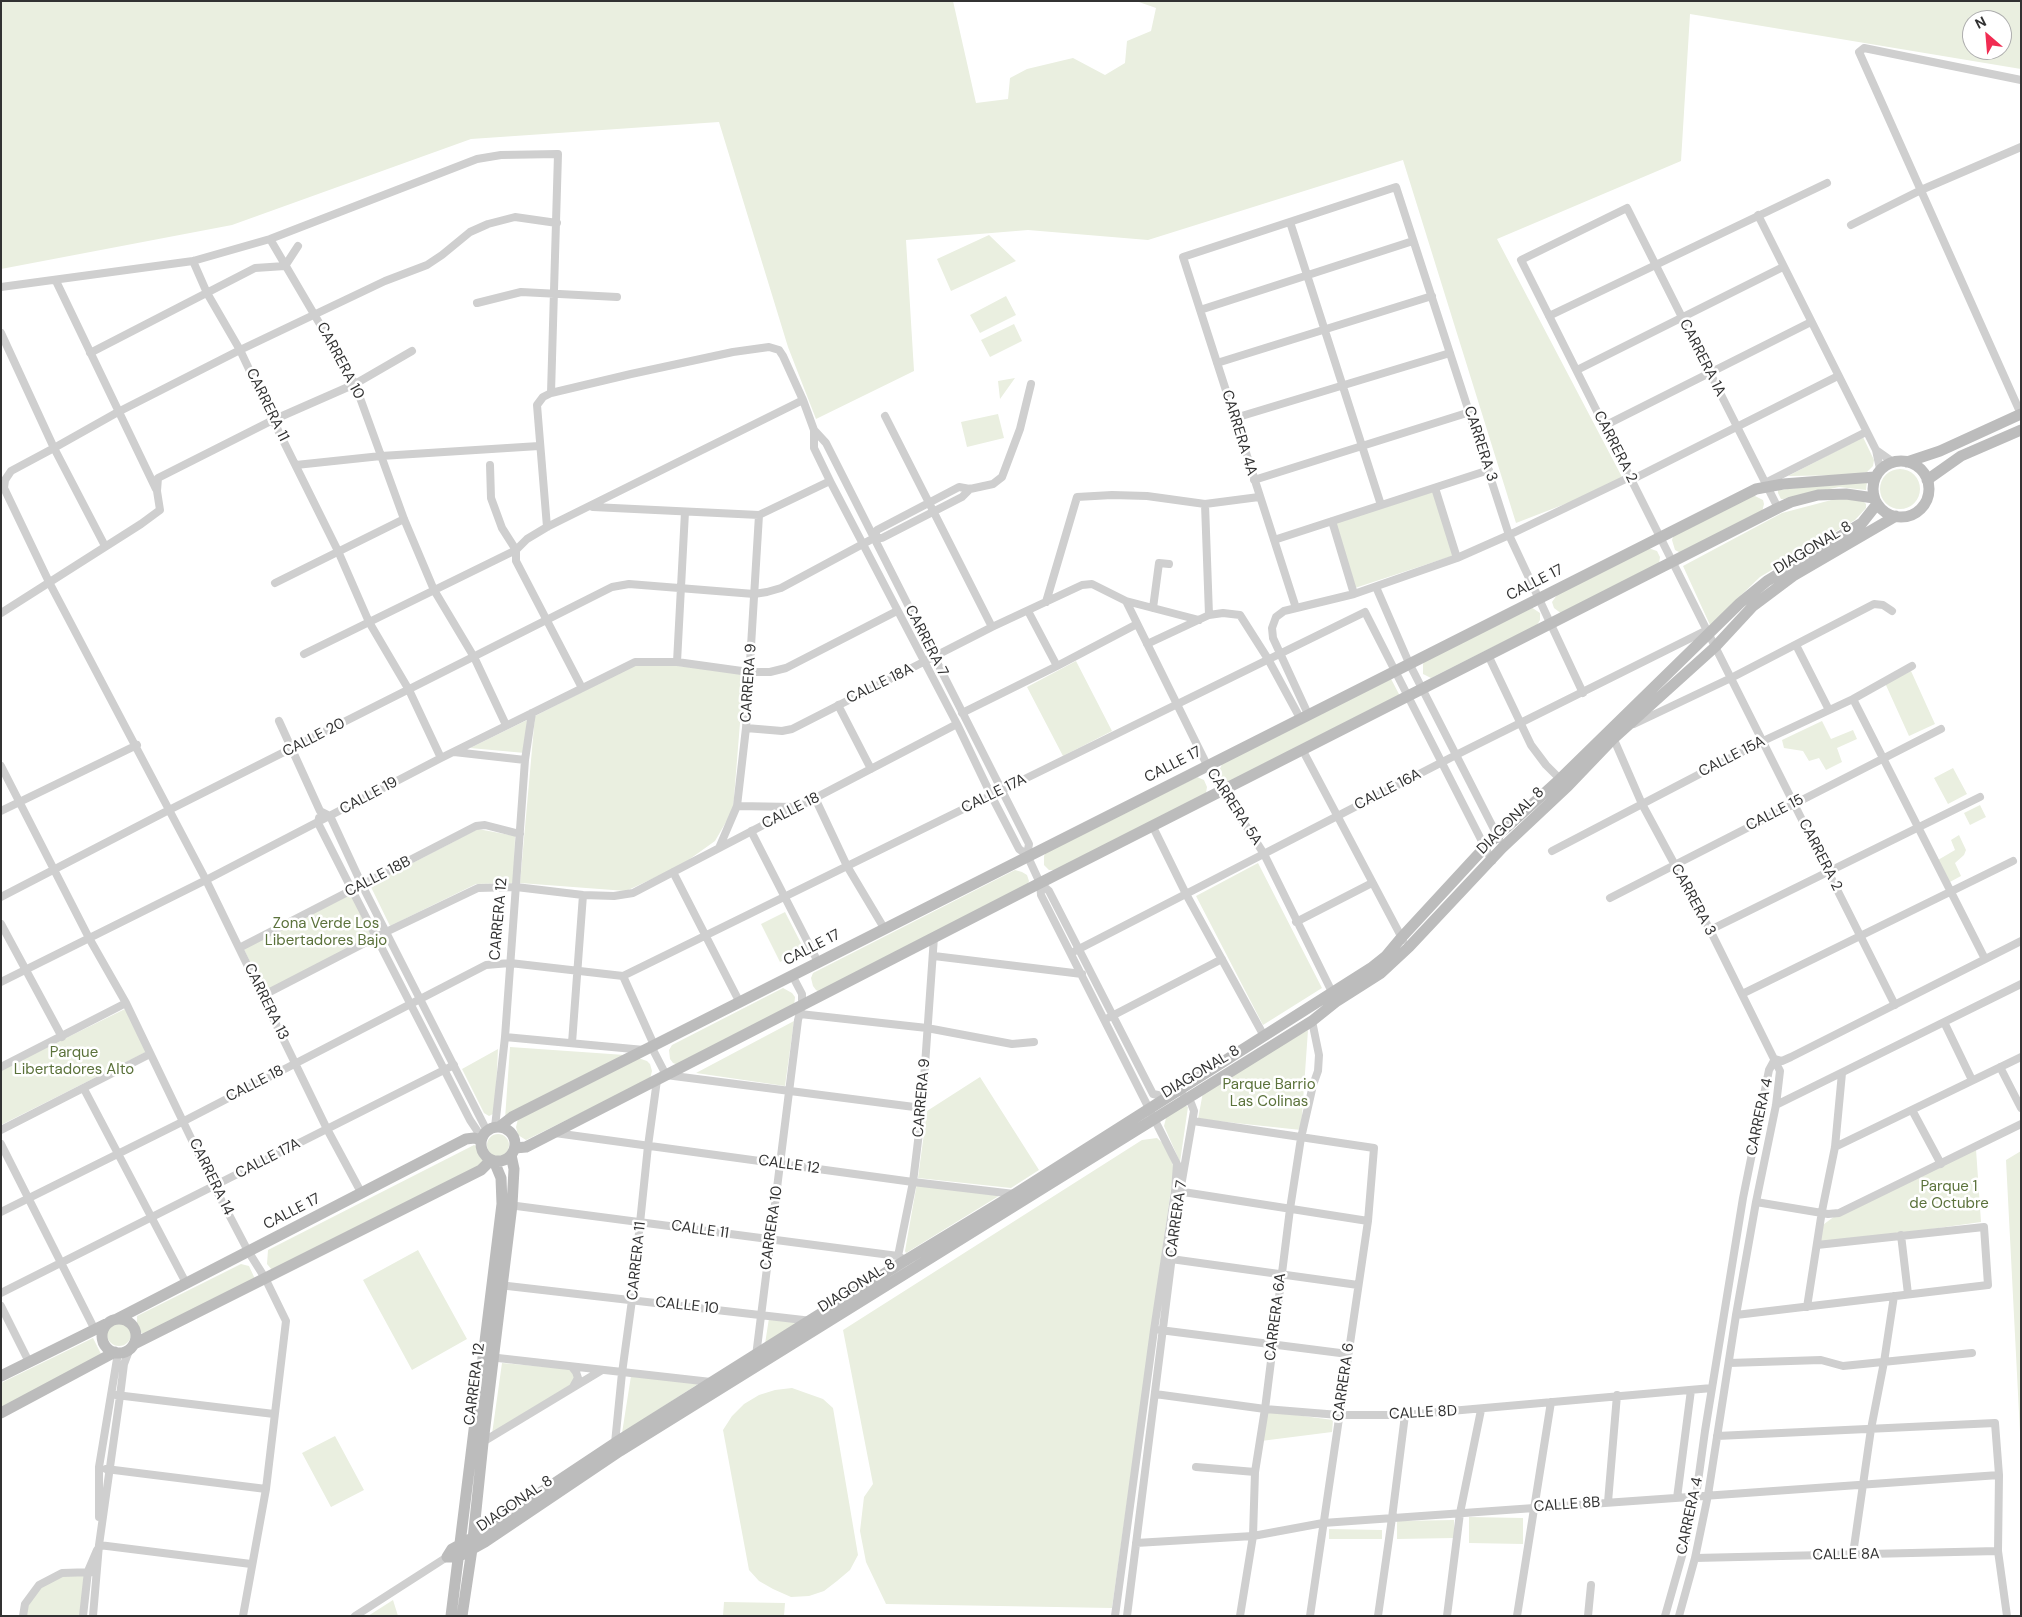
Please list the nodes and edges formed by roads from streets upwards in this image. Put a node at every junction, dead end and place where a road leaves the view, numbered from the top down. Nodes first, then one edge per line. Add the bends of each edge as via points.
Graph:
1 (2021, 80) edge
2 (2021, 147) edge
3 (1827, 182) dead end
4 (1921, 190) junction
5 (1627, 208) joint
6 (1758, 215) junction
7 (1290, 222) junction
8 (557, 223) junction
9 (1851, 225) dead end
10 (270, 239) junction
11 (1413, 241) junction
12 (298, 246) dead end
13 (193, 261) junction
14 (1655, 264) junction
15 (285, 266) junction
16 (1783, 267) junction
17 (1307, 276) junction
18 (56, 281) junction
19 (1, 287) edge
20 (207, 293) junction
21 (553, 293) junction
22 (1432, 296) junction
23 (617, 297) dead end
24 (477, 304) dead end
25 (1200, 310) junction
26 (315, 314) junction
27 (1549, 316) junction
28 (1682, 317) junction
29 (1811, 322) junction
30 (1325, 329) junction
31 (1, 333) edge
32 (240, 350) junction
33 (412, 350) dead end
34 (90, 353) junction
35 (1450, 353) junction
36 (1217, 363) junction
37 (1576, 370) junction
38 (1710, 373) junction
39 (1838, 376) junction
40 (355, 384) junction
41 (1031, 384) dead end
42 (1343, 386) junction
43 (551, 393) junction
44 (803, 400) junction
45 (118, 412) junction
46 (1470, 412) junction
47 (2021, 414) edge
48 (884, 416) dead end
49 (1235, 418) junction
50 (273, 420) junction
51 (1604, 426) junction
52 (1737, 427) junction
53 (814, 430) junction
54 (2021, 430) edge
55 (1866, 432) junction
56 (539, 446) junction
57 (1362, 446) junction
58 (54, 448) junction
59 (1876, 450) junction
60 (381, 456) junction
61 (1893, 462) junction
62 (1907, 462) junction
63 (296, 465) junction
64 (490, 465) dead end
65 (1489, 470) junction
66 (1878, 473) junction
67 (1631, 478) junction
68 (1254, 480) junction
69 (1927, 480) junction
70 (830, 481) junction
71 (1766, 485) junction
72 (972, 488) junction
73 (1434, 488) junction
74 (157, 491) junction
75 (1259, 497) junction
76 (1876, 501) junction
77 (929, 503) junction
78 (1205, 504) junction
79 (1381, 505) junction
80 (591, 506) junction
81 (1778, 508) junction
82 (685, 512) junction
83 (933, 512) junction
84 (759, 515) junction
85 (1896, 516) junction
86 (404, 519) junction
87 (1332, 521) junction
88 (547, 527) junction
89 (1510, 535) junction
90 (1660, 537) junction
91 (874, 538) junction
92 (1274, 540) junction
93 (863, 544) junction
94 (105, 546) junction
95 (516, 550) junction
96 (338, 552) junction
97 (1457, 558) junction
98 (1672, 561) junction
99 (1169, 564) dead end
100 (49, 582) junction
101 (275, 583) dead end
102 (1376, 586) junction
103 (681, 589) junction
104 (434, 590) junction
105 (754, 594) junction
106 (1354, 594) junction
107 (1539, 598) junction
108 (1126, 601) junction
109 (1046, 602) junction
110 (1154, 608) junction
111 (1296, 608) junction
112 (898, 611) junction
113 (1028, 611) junction
114 (1892, 611) dead end
115 (1, 613) edge
116 (1209, 615) junction
117 (547, 619) junction
118 (1199, 620) junction
119 (369, 622) junction
120 (1550, 623) junction
121 (1137, 624) junction
122 (992, 627) junction
123 (1708, 631) junction
124 (1147, 644) junction
125 (1796, 645) junction
126 (1715, 646) junction
127 (304, 654) dead end
128 (1279, 654) junction
129 (1488, 655) junction
130 (934, 657) junction
131 (474, 658) junction
132 (1268, 659) junction
133 (677, 662) junction
134 (925, 662) junction
135 (1409, 663) junction
136 (1057, 666) junction
137 (1912, 666) dead end
138 (1394, 671) junction
139 (749, 672) junction
140 (1731, 678) junction
141 (582, 688) junction
142 (1422, 688) junction
143 (409, 690) junction
144 (1583, 692) junction
145 (1407, 696) junction
146 (1853, 699) junction
147 (1177, 704) junction
148 (838, 705) junction
149 (1828, 710) junction
150 (962, 712) junction
151 (532, 713) junction
152 (1304, 716) junction
153 (279, 721) dead end
154 (957, 724) junction
155 (1520, 724) junction
156 (506, 726) junction
157 (746, 728) junction
158 (1625, 728) junction
159 (1941, 729) dead end
160 (1612, 735) junction
161 (1763, 741) junction
162 (137, 745) junction
163 (1302, 749) junction
164 (290, 750) junction
165 (454, 752) junction
166 (1456, 755) junction
167 (441, 758) junction
168 (1882, 759) junction
169 (525, 760) junction
170 (1441, 762) junction
171 (1207, 765) junction
172 (1, 766) edge
173 (871, 769) junction
174 (1564, 783) junction
175 (1002, 790) junction
176 (1222, 790) junction
177 (991, 795) junction
178 (1980, 797) dead end
179 (814, 798) junction
180 (20, 802) junction
181 (1642, 804) junction
182 (1794, 804) junction
183 (737, 806) junction
184 (798, 807) junction
185 (169, 810) junction
186 (1, 811) edge
187 (320, 811) junction
188 (330, 816) junction
189 (1337, 816) junction
190 (318, 822) junction
191 (1152, 826) junction
192 (1918, 828) junction
193 (751, 831) junction
194 (520, 834) junction
195 (1497, 835) junction
196 (1485, 847) junction
197 (719, 848) junction
198 (1502, 848) junction
199 (1552, 851) dead end
200 (1264, 854) junction
201 (1027, 855) junction
202 (1492, 861) junction
203 (2013, 861) dead end
204 (1675, 865) junction
205 (847, 866) junction
206 (55, 869) junction
207 (673, 872) junction
208 (1828, 872) junction
209 (206, 880) junction
210 (1040, 883) junction
211 (1372, 883) junction
212 (362, 885) junction
213 (516, 886) junction
214 (352, 890) junction
215 (1950, 892) junction
216 (1186, 894) junction
217 (583, 895) junction
218 (1, 897) edge
219 (785, 897) junction
220 (1610, 898) dead end
221 (1296, 922) junction
222 (1, 924) edge
223 (884, 928) junction
224 (1710, 930) junction
225 (386, 932) junction
226 (705, 936) junction
227 (1860, 936) junction
228 (89, 938) junction
229 (376, 938) junction
230 (934, 938) junction
231 (1401, 938) junction
232 (2021, 941) edge
233 (1409, 947) junction
234 (239, 948) junction
235 (1075, 951) junction
236 (934, 956) junction
237 (1985, 959) junction
238 (1222, 960) junction
239 (818, 962) junction
240 (510, 963) junction
241 (26, 970) junction
242 (577, 970) junction
243 (792, 974) junction
244 (1082, 974) junction
245 (623, 976) junction
246 (1, 982) edge
247 (2021, 984) edge
248 (1332, 992) junction
249 (1742, 994) junction
250 (262, 996) junction
251 (420, 1000) junction
252 (739, 1002) junction
253 (126, 1003) junction
254 (411, 1003) junction
255 (1895, 1005) junction
256 (801, 1009) junction
257 (1109, 1017) junction
258 (1312, 1021) junction
259 (1944, 1022) junction
260 (927, 1028) junction
261 (62, 1036) junction
262 (1264, 1036) junction
263 (505, 1037) junction
264 (1034, 1042) dead end
265 (572, 1043) junction
266 (650, 1047) junction
267 (150, 1054) junction
268 (2021, 1057) edge
269 (1775, 1059) junction
270 (296, 1062) junction
271 (454, 1065) junction
272 (1, 1067) edge
273 (2000, 1067) junction
274 (444, 1069) junction
275 (1842, 1073) junction
276 (662, 1077) junction
277 (1972, 1080) junction
278 (84, 1089) junction
279 (789, 1090) junction
280 (1170, 1094) junction
281 (1187, 1098) junction
282 (1776, 1105) junction
283 (922, 1108) junction
284 (2021, 1108) edge
285 (1912, 1110) junction
286 (1151, 1113) junction
287 (1193, 1120) junction
288 (184, 1121) junction
289 (2021, 1124) edge
290 (327, 1128) junction
291 (1, 1130) edge
292 (489, 1133) junction
293 (553, 1133) junction
294 (1301, 1138) junction
295 (1, 1144) edge
296 (648, 1146) junction
297 (1835, 1148) junction
298 (513, 1152) junction
299 (118, 1153) junction
300 (492, 1161) junction
301 (780, 1164) junction
302 (1941, 1164) junction
303 (913, 1182) junction
304 (214, 1186) junction
305 (1178, 1191) junction
306 (362, 1194) junction
307 (29, 1198) junction
308 (1018, 1198) junction
309 (1756, 1202) junction
310 (507, 1205) junction
311 (1290, 1209) junction
312 (1822, 1211) junction
313 (1, 1212) edge
314 (151, 1217) junction
315 (1368, 1221) junction
316 (641, 1222) junction
317 (1901, 1235) junction
318 (770, 1239) junction
319 (1817, 1245) junction
320 (248, 1251) junction
321 (1171, 1259) junction
322 (906, 1261) junction
323 (62, 1263) junction
324 (1281, 1274) junction
325 (264, 1278) junction
326 (186, 1283) junction
327 (497, 1285) junction
328 (1358, 1285) junction
329 (1, 1293) edge
330 (1908, 1294) junction
331 (1894, 1296) junction
332 (632, 1300) junction
333 (1, 1306) edge
334 (1807, 1307) junction
335 (760, 1314) junction
336 (1736, 1315) junction
337 (117, 1319) junction
338 (814, 1324) junction
339 (101, 1327) junction
340 (1154, 1330) junction
341 (1164, 1331) junction
342 (1272, 1344) junction
343 (132, 1346) junction
344 (117, 1353) junction
345 (1972, 1353) dead end
346 (1348, 1354) junction
347 (488, 1357) junction
348 (757, 1360) junction
349 (29, 1362) junction
350 (1884, 1362) junction
351 (1730, 1363) junction
352 (572, 1367) junction
353 (602, 1370) junction
354 (622, 1372) junction
355 (1, 1376) edge
356 (711, 1382) junction
357 (1712, 1388) junction
358 (572, 1389) junction
359 (1691, 1390) junction
360 (1155, 1394) junction
361 (115, 1395) junction
362 (1617, 1395) junction
363 (1551, 1402) junction
364 (1265, 1409) junction
365 (1481, 1410) junction
366 (1, 1413) edge
367 (274, 1414) junction
368 (1339, 1415) junction
369 (1404, 1415) junction
370 (1871, 1429) junction
371 (1717, 1436) junction
372 (477, 1444) junction
373 (618, 1447) junction
374 (99, 1467) junction
375 (1196, 1467) dead end
376 (110, 1470) junction
377 (1255, 1472) junction
378 (1999, 1475) junction
379 (1864, 1484) junction
380 (266, 1489) junction
381 (1708, 1495) junction
382 (1696, 1496) junction
383 (1677, 1498) junction
384 (1608, 1502) junction
385 (1533, 1508) junction
386 (1460, 1513) junction
387 (1392, 1518) junction
388 (1323, 1523) junction
389 (1253, 1536) junction
390 (472, 1543) junction
391 (1136, 1543) junction
392 (99, 1545) junction
393 (1998, 1551) junction
394 (455, 1553) junction
395 (1853, 1554) junction
396 (1695, 1558) junction
397 (251, 1564) junction
398 (88, 1571) junction
399 (98, 1572) junction
400 (1591, 1585) dead end
401 (23, 1616) edge
402 (83, 1616) edge
403 (93, 1616) edge
404 (243, 1616) edge
405 (355, 1616) edge
406 (451, 1616) edge
407 (462, 1616) edge
408 (1115, 1616) edge
409 (1127, 1616) edge
410 (1240, 1616) edge
411 (1310, 1616) edge
412 (1378, 1616) edge
413 (1447, 1616) edge
414 (1517, 1616) edge
415 (1588, 1616) edge
416 (1666, 1616) edge
417 (1679, 1616) edge
418 (2007, 1616) edge

1 - 4 street via 1864,48 1859,52
2 - 4 street
3 - 6 street
4 - 9 street
4 - 47 street
5 - 14 street, CARRERA 1A
5 - 27 street, CARRERA 2 via 1521,260
6 - 14 street
6 - 16 street
7 - 11 street, CARRERA 3 via 1396,187
7 - 17 street
7 - 25 street, CARRERA 4A via 1183,257
8 - 10 street via 558,154 501,154 477,159
8 - 21 street
8 - 26 street, CARRERA 13 via 515,217 488,224 462,237 427,266 385,281
10 - 13 street
10 - 15 street, CARRERA 10
11 - 17 street
11 - 22 street, CARRERA 3
12 - 15 street
13 - 18 street
13 - 20 street, CARRERA 11
14 - 27 street
14 - 28 street, CARRERA 1A
15 - 20 street via 255,268
15 - 26 street, CARRERA 10
16 - 28 street
16 - 29 street
17 - 25 street
17 - 30 street
18 - 19 street
18 - 34 street
20 - 32 street, CARRERA 11
20 - 34 street
21 - 23 street
21 - 24 street via 521,292
21 - 43 street
22 - 30 street
22 - 35 street, CARRERA 3
25 - 36 street, CARRERA 4A
26 - 32 street, CARRERA 13
26 - 40 street, CARRERA 10
27 - 37 street, CARRERA 2
28 - 37 street
28 - 38 street, CARRERA 1A
29 - 38 street
29 - 39 street
30 - 36 street
30 - 42 street
31 - 58 street
32 - 45 street, CARRERA 13
32 - 50 street, CARRERA 11
33 - 40 street
34 - 45 street
35 - 42 street
35 - 46 street, CARRERA 3
36 - 49 street, CARRERA 4A
37 - 51 street, CARRERA 2
38 - 51 street
38 - 52 street, CARRERA 1A
39 - 52 street
39 - 55 street
40 - 50 street
40 - 60 street, CARRERA 10
41 - 72 street via 1020,429 1002,477 992,484
42 - 49 street
42 - 57 street
43 - 44 street, CARRERA 7 via 769,347 779,350 783,356
43 - 56 street via 537,405
44 - 53 street, CARRERA 7
44 - 80 street
45 - 58 street, CARRERA 13
45 - 74 street
46 - 57 street
46 - 65 street, CARRERA 3
47 - 62 street via 1940,451
48 - 77 street
49 - 68 street, CARRERA 4A
50 - 63 street, CARRERA 11
50 - 74 street via 158,478
51 - 67 street, CARRERA 2
52 - 67 street
52 - 71 street, CARRERA 1A
53 - 70 street, CARRERA 7 via 814,448
53 - 91 street, CARRERA 7 via 826,442
54 - 69 street via 1962,456
55 - 59 street
55 - 71 street
56 - 60 street
56 - 88 street
57 - 68 street
57 - 79 street
58 - 94 street
58 - 100 street, CARRERA 13 via 11,471 4,488
59 - 61 street
59 - 66 street
60 - 63 street
60 - 86 street, CARRERA 10
61 - 62 street
61 - 66 street
62 - 69 street via 1916,465
63 - 96 street, CARRERA 11
64 - 95 street via 491,498 502,528
65 - 73 street
65 - 89 street, CARRERA 3
66 - 71 street, CALLE 17
66 - 76 street via 1873,488
67 - 89 street
67 - 90 street, CARRERA 2
68 - 75 street, CARRERA 4A
69 - 85 street via 1928,494 1924,504 1907,516
70 - 84 street
70 - 93 street, CARRERA 7
71 - 81 street, CARRERA 1A
71 - 90 street, CALLE 17
72 - 77 street via 959,487
72 - 83 street
73 - 79 street
73 - 97 street
74 - 94 street via 160,510
75 - 78 street
75 - 92 street, CARRERA 4A
76 - 81 street via 1846,494 1818,495
76 - 85 street via 1885,512
76 - 123 street, DIAGONAL 8 via 1862,523 1767,581
77 - 83 street
77 - 91 street via 877,530
78 - 109 street via 1147,496 1077,496
78 - 116 street
79 - 87 street
80 - 82 street
80 - 88 street
81 - 98 street
82 - 84 street
82 - 103 street
83 - 91 street via 882,538
83 - 122 street
84 - 105 street, CARRERA 9
85 - 126 street, DIAGONAL 8 via 1772,591
86 - 96 street
86 - 104 street, CARRERA 10
87 - 92 street
87 - 106 street
88 - 95 street
89 - 97 street
89 - 107 street, CARRERA 3
90 - 98 street, CARRERA 2
90 - 107 street, CALLE 17
91 - 93 street
91 - 130 street, CARRERA 7
92 - 111 street, CARRERA 4A
93 - 105 street via 781,588
93 - 112 street, CARRERA 7
94 - 100 street
95 - 104 street
95 - 117 street via 516,561
96 - 101 street
96 - 119 street, CARRERA 11
97 - 102 street
98 - 120 street
98 - 123 street, CARRERA 2
99 - 110 street via 1159,563
100 - 115 street
100 - 162 street, CARRERA 13
102 - 106 street
102 - 135 street
103 - 105 street
103 - 117 street, CALLE 20 via 628,584 612,587
103 - 133 street
104 - 119 street
104 - 131 street, CARRERA 10
105 - 139 street, CARRERA 9
106 - 111 street
107 - 120 street, CARRERA 3
107 - 135 street, CALLE 17
108 - 109 street, CALLE 18A via 1092,584 1082,584
108 - 110 street
108 - 121 street, CARRERA 5A
109 - 113 street, CALLE 18A
110 - 118 street
111 - 128 street via 1284,611 1272,628
112 - 134 street, CARRERA 7
112 - 139 street via 786,668
113 - 122 street, CALLE 18A
113 - 136 street
114 - 125 street via 1874,604
116 - 118 street
116 - 132 street via 1240,615
117 - 131 street, CALLE 20
117 - 141 street
118 - 124 street
119 - 127 street
119 - 143 street, CARRERA 11
120 - 129 street
120 - 144 street, CARRERA 3
121 - 124 street, CARRERA 5A
121 - 136 street
122 - 130 street, CALLE 18A
123 - 126 street, CARRERA 2
123 - 144 street, CALLE 16A
123 - 160 street, DIAGONAL 8
124 - 147 street, CARRERA 5A
125 - 140 street
125 - 149 street
126 - 140 street, CARRERA 2
126 - 158 street, DIAGONAL 8
128 - 132 street, CALLE 17A
128 - 138 street, CALLE 17A via 1365,612
128 - 152 street
129 - 142 street
129 - 155 street
130 - 134 street, CALLE 18A
130 - 150 street, CARRERA 7
131 - 143 street, CALLE 20
131 - 156 street, CARRERA 10
132 - 147 street, CALLE 17A
132 - 152 street
133 - 139 street, CALLE 19
133 - 141 street, CALLE 19 via 636,662
134 - 148 street, CALLE 18A
134 - 154 street, CARRERA 7
135 - 138 street, CALLE 17
135 - 142 street
136 - 150 street
137 - 146 street, CALLE 15A
138 - 145 street
138 - 152 street, CALLE 17
139 - 157 street, CARRERA 9
140 - 158 street
140 - 161 street, CARRERA 2
141 - 151 street, CALLE 19
142 - 145 street
142 - 166 street
143 - 164 street, CALLE 20
143 - 167 street
144 - 155 street, CALLE 16A
145 - 163 street
145 - 170 street
146 - 149 street, CALLE 15A
146 - 168 street
147 - 171 street, CARRERA 5A
147 - 175 street, CALLE 17A
148 - 157 street, CALLE 18A via 792,729
148 - 173 street
149 - 161 street, CALLE 15A
150 - 175 street, CARRERA 7
151 - 156 street, CALLE 19
151 - 169 street, CARRERA 12
152 - 171 street, CALLE 17
153 - 164 street
154 - 173 street, CALLE 18
154 - 177 street, CARRERA 7
155 - 166 street, CALLE 16A
155 - 174 street via 1531,745
156 - 165 street, CALLE 19
157 - 183 street, CARRERA 9
158 - 160 street, DIAGONAL 8
159 - 168 street, CALLE 15
160 - 174 street, DIAGONAL 8
160 - 181 street, CARRERA 3
161 - 181 street, CALLE 15A
161 - 182 street, CARRERA 2
162 - 180 street
162 - 185 street, CARRERA 13
163 - 176 street
163 - 189 street
164 - 185 street, CALLE 20
164 - 187 street
165 - 167 street, CALLE 19
165 - 169 street
166 - 170 street, CALLE 16A
166 - 195 street
167 - 188 street, CALLE 19
168 - 182 street, CALLE 15
168 - 192 street
169 - 194 street, CARRERA 12
170 - 189 street, CALLE 16A
170 - 196 street
171 - 176 street, CARRERA 5A
171 - 201 street, CALLE 17
172 - 180 street, CARRERA 14
173 - 179 street, CALLE 18
174 - 195 street, DIAGONAL 8
174 - 198 street, DIAGONAL 8
175 - 177 street, CALLE 17A
175 - 201 street, CARRERA 7 via 1029,844
176 - 191 street
176 - 200 street, CARRERA 5A
177 - 201 street, CARRERA 7 via 1019,848
177 - 205 street, CALLE 17A
178 - 192 street
179 - 184 street, CALLE 18
179 - 205 street
180 - 186 street
180 - 206 street, CARRERA 14
181 - 199 street, CALLE 15A
181 - 204 street, CARRERA 3
182 - 204 street, CALLE 15
182 - 208 street, CARRERA 2
183 - 184 street
183 - 197 street, CARRERA 9
184 - 193 street, CALLE 18
185 - 206 street, CALLE 20
185 - 209 street, CARRERA 13
187 - 188 street
187 - 190 street
188 - 190 street, CALLE 19
188 - 212 street
189 - 200 street, CALLE 16A
189 - 211 street
190 - 209 street, CALLE 19
190 - 214 street
191 - 210 street
191 - 216 street
192 - 208 street
192 - 215 street
193 - 197 street, CALLE 18
193 - 219 street
194 - 212 street, CALLE 18B via 485,825 476,826
194 - 213 street, CARRERA 12
195 - 196 street, DIAGONAL 8
195 - 198 street
196 - 202 street
196 - 231 street, DIAGONAL 8
197 - 207 street, CALLE 18
198 - 202 street, DIAGONAL 8
200 - 216 street, CALLE 16A
200 - 221 street, CARRERA 5A
201 - 210 street, CARRERA 7
201 - 223 street, CALLE 17
202 - 233 street, DIAGONAL 8
203 - 215 street
204 - 220 street, CALLE 15
204 - 224 street, CARRERA 3
205 - 219 street, CALLE 17A
205 - 223 street
206 - 218 street, CALLE 20
206 - 228 street, CARRERA 14
207 - 217 street, CALLE 18 via 624,895
207 - 226 street
208 - 224 street
208 - 227 street, CARRERA 2
209 - 228 street, CALLE 19
209 - 234 street, CARRERA 13
210 - 230 street
210 - 235 street, CARRERA 7 via 1041,895
211 - 221 street
211 - 231 street
212 - 214 street, CALLE 18B
212 - 225 street
213 - 217 street
213 - 225 street via 478,888
213 - 240 street, CARRERA 12
214 - 229 street
214 - 234 street, CALLE 18B
215 - 227 street
215 - 237 street
216 - 235 street, CALLE 16A
216 - 238 street
217 - 242 street
219 - 226 street, CALLE 17A
219 - 239 street
221 - 248 street, CARRERA 5A
222 - 241 street
223 - 239 street, CALLE 17
224 - 249 street, CARRERA 3
225 - 229 street
225 - 251 street
226 - 245 street, CALLE 17A
226 - 252 street
227 - 249 street
227 - 255 street, CARRERA 2
228 - 241 street, CALLE 19
228 - 253 street, CARRERA 14
229 - 250 street
229 - 254 street
230 - 236 street, CARRERA 9
230 - 256 street
231 - 233 street
231 - 248 street, DIAGONAL 8 via 1386,956
232 - 237 street
233 - 258 street, DIAGONAL 8 via 1381,972
234 - 250 street, CARRERA 13
235 - 244 street, CARRERA 7
235 - 257 street, CARRERA 7
236 - 244 street
236 - 260 street, CARRERA 9
237 - 255 street
238 - 257 street
238 - 262 street
239 - 243 street, CALLE 17
240 - 242 street, CALLE 18
240 - 251 street, CALLE 18 via 486,965
240 - 263 street, CARRERA 12
241 - 246 street, CALLE 19
241 - 261 street
242 - 245 street, CALLE 18
242 - 265 street
243 - 252 street, CALLE 17
243 - 256 street, CARRERA 10 via 802,994
244 - 257 street, CARRERA 7
245 - 266 street
247 - 259 street
248 - 262 street, DIAGONAL 8
249 - 269 street, CARRERA 3
250 - 270 street, CARRERA 13
251 - 254 street, CALLE 18
251 - 271 street
252 - 266 street, CALLE 17
253 - 261 street
253 - 267 street, CARRERA 14
254 - 270 street, CALLE 18
254 - 274 street
255 - 269 street via 1791,1057 1782,1061
256 - 260 street
256 - 276 street
256 - 279 street, CARRERA 10
257 - 280 street, CARRERA 7 via 1153,1094
257 - 286 street, CARRERA 7
258 - 281 street, DIAGONAL 8
258 - 294 street, CARRERA 6A via 1319,1055 1318,1071
259 - 275 street
259 - 277 street
260 - 264 street via 1019,1044
260 - 283 street, CARRERA 9
261 - 272 street
262 - 280 street, DIAGONAL 8
263 - 265 street
263 - 292 street, CARRERA 12
265 - 266 street
266 - 276 street
266 - 292 street, CALLE 17 via 512,1117
267 - 278 street
267 - 288 street, CARRERA 14
268 - 273 street
269 - 282 street, CARRERA 4 via 1780,1071
269 - 357 street, CARRERA 4 via 1769,1070 1745,1189
270 - 288 street, CALLE 18
270 - 290 street, CARRERA 13
271 - 274 street, CALLE 17A
271 - 292 street
273 - 277 street
273 - 284 street
274 - 290 street, CALLE 17A
274 - 292 street via 470,1120
275 - 282 street
275 - 297 street
276 - 279 street
276 - 293 street
276 - 296 street, CARRERA 11
277 - 285 street
278 - 291 street
278 - 299 street
279 - 283 street
279 - 301 street, CARRERA 10
280 - 281 street, CARRERA 7
280 - 286 street, DIAGONAL 8
281 - 286 street, DIAGONAL 8
281 - 287 street, CARRERA 7 via 1194,1111
282 - 309 street, CARRERA 4
283 - 303 street, CARRERA 9
285 - 297 street
285 - 302 street
286 - 305 street, CARRERA 7 via 1177,1164
286 - 308 street, DIAGONAL 8
287 - 294 street
287 - 305 street, CARRERA 7
288 - 299 street, CALLE 18
288 - 304 street, CARRERA 14
289 - 302 street
290 - 304 street, CALLE 17A
290 - 306 street, CARRERA 13
292 - 298 street via 508,1131 513,1136
292 - 300 street via 482,1152
292 - 306 street, CALLE 17 via 466,1139
293 - 296 street, CALLE 12
293 - 298 street
294 - 311 street, CARRERA 6A
294 - 315 street, CARRERA 6 via 1374,1148
295 - 307 street
296 - 301 street, CALLE 12
296 - 316 street, CARRERA 11
297 - 312 street
298 - 300 street via 502,1161
298 - 310 street, CARRERA 12 via 514,1169
299 - 307 street, CALLE 18
299 - 314 street
300 - 310 street, CARRERA 12 via 501,1178
300 - 325 street via 480,1170
301 - 303 street, CALLE 12
301 - 318 street, CARRERA 10
302 - 312 street via 1839,1213
303 - 308 street, CALLE 12
303 - 322 street, CARRERA 9
304 - 314 street, CALLE 17A
304 - 320 street, CARRERA 14
305 - 311 street
305 - 321 street, CARRERA 7
305 - 340 street, CARRERA 7
306 - 320 street, CALLE 17
307 - 313 street, CALLE 18
307 - 323 street
308 - 322 street, DIAGONAL 8
309 - 312 street
309 - 336 street, CARRERA 4
310 - 316 street, CALLE 11
310 - 327 street, CARRERA 12
311 - 315 street
311 - 324 street, CARRERA 6A
312 - 319 street
314 - 323 street, CALLE 17A
314 - 326 street
315 - 328 street, CARRERA 6
316 - 318 street, CALLE 11
316 - 332 street, CARRERA 11
317 - 319 street
317 - 330 street
317 - 330 street via 1984,1227 1988,1285
318 - 322 street, CALLE 11
318 - 335 street, CARRERA 10
319 - 334 street
320 - 325 street, CARRERA 14
320 - 326 street, CALLE 17
321 - 324 street
321 - 341 street, CARRERA 7
322 - 338 street, DIAGONAL 8
323 - 329 street, CALLE 17A
323 - 339 street
324 - 328 street
324 - 342 street, CARRERA 6A
325 - 343 street
325 - 367 street, CARRERA 14 via 286,1321
326 - 337 street, CALLE 17
327 - 332 street, CALLE 10
327 - 347 street, CARRERA 12
328 - 346 street, CARRERA 6
330 - 331 street
331 - 334 street
331 - 350 street
332 - 335 street, CALLE 10
332 - 354 street, CARRERA 11
333 - 349 street
334 - 336 street
335 - 338 street, CALLE 10
335 - 348 street, CARRERA 10
336 - 351 street, CARRERA 4
337 - 339 street
337 - 343 street via 126,1320 133,1326 136,1335
338 - 348 street, DIAGONAL 8
339 - 344 street via 102,1341
339 - 349 street
340 - 341 street
340 - 408 street, CARRERA 7
341 - 342 street
341 - 360 street, CARRERA 7
342 - 346 street
342 - 364 street, CARRERA 6A
343 - 344 street
343 - 361 street
344 - 361 street
344 - 366 street
345 - 350 street
346 - 368 street, CARRERA 6
347 - 352 street
347 - 372 street, CARRERA 12
348 - 356 street, DIAGONAL 8
348 - 373 street, DIAGONAL 8
349 - 355 street
350 - 351 street via 1843,1366 1821,1360
350 - 370 street
351 - 371 street, CARRERA 4
352 - 353 street
352 - 358 street via 578,1378
353 - 354 street
353 - 358 street
354 - 356 street
354 - 373 street, CARRERA 11
356 - 373 street, DIAGONAL 8
357 - 359 street, CALLE 8D
357 - 382 street, CARRERA 4
358 - 372 street
359 - 362 street, CALLE 8D
359 - 383 street
360 - 364 street, CALLE 8D
360 - 391 street, CARRERA 7
361 - 367 street
361 - 374 street
361 - 376 street
362 - 363 street, CALLE 8D
362 - 384 street
363 - 365 street, CALLE 8D
363 - 385 street
364 - 368 street, CALLE 8D
364 - 377 street, CARRERA 6A
365 - 369 street, CALLE 8D
365 - 386 street
367 - 380 street, CARRERA 14
368 - 369 street, CALLE 8D
368 - 388 street, CARRERA 6
369 - 387 street
370 - 371 street
370 - 378 street via 1995,1423
370 - 379 street
371 - 381 street, CARRERA 4
372 - 390 street, CARRERA 12
372 - 394 street, CARRERA 12
373 - 390 street, DIAGONAL 8
374 - 376 street
374 - 392 street
375 - 377 street
376 - 380 street
376 - 392 street
377 - 389 street, CARRERA 6A
378 - 379 street, CALLE 8B
378 - 393 street
379 - 381 street, CALLE 8B
379 - 395 street
380 - 397 street, CARRERA 14
381 - 382 street, CALLE 8B
381 - 396 street, CARRERA 4
382 - 383 street, CALLE 8B
382 - 416 street, CARRERA 4
383 - 384 street, CALLE 8B
384 - 385 street, CALLE 8B
385 - 386 street, CALLE 8B
385 - 414 street
386 - 387 street, CALLE 8B
386 - 413 street
387 - 388 street, CALLE 8B
387 - 412 street
388 - 389 street, CALLE 8B
388 - 411 street, CARRERA 6
389 - 391 street, CALLE 8B
389 - 410 street, CARRERA 6A
390 - 394 street, DIAGONAL 8
390 - 407 street, CARRERA 12
391 - 409 street, CARRERA 7
392 - 397 street
392 - 398 street
392 - 399 street
393 - 395 street, CALLE 8A
393 - 418 street
394 - 405 street, DIAGONAL 8
394 - 406 street, CARRERA 12
395 - 396 street, CALLE 8A
396 - 417 street, CARRERA 4
397 - 404 street, CARRERA 14
398 - 399 street
398 - 401 street via 62,1573 39,1585 25,1604
398 - 402 street
399 - 403 street
400 - 415 street

